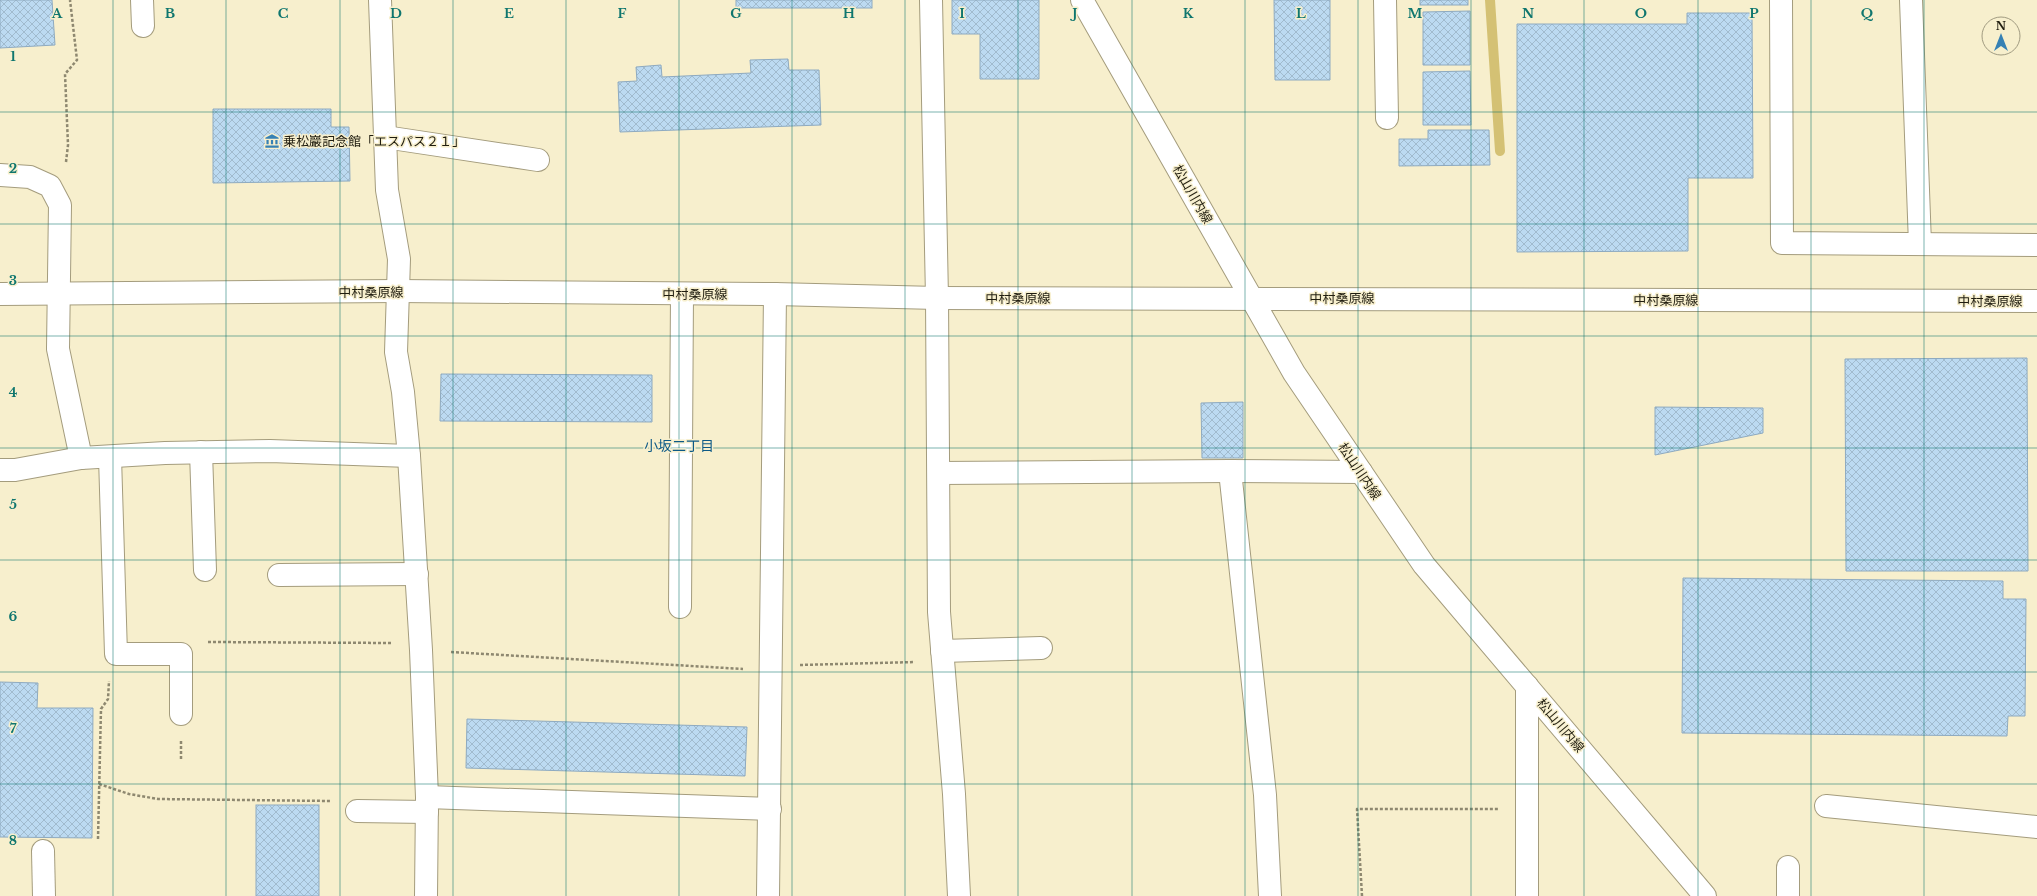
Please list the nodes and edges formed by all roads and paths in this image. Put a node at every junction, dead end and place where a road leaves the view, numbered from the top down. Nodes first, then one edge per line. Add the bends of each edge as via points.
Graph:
1 (70, 0) edge
2 (142, 0) edge
3 (380, 0) edge
4 (931, 0) edge
5 (1082, 0) edge
6 (1385, 0) edge
7 (1781, 0) edge
8 (1911, 0) edge
9 (143, 26) dead end
10 (1387, 118) dead end
11 (385, 137) junction
12 (538, 160) dead end
13 (0, 175) edge
14 (50, 186) junction
15 (1920, 244) junction
16 (2037, 245) edge
17 (398, 291) junction
18 (0, 294) edge
19 (682, 294) junction
20 (775, 294) junction
21 (58, 295) junction
22 (937, 298) junction
23 (1252, 298) junction
24 (2037, 301) edge
25 (201, 452) junction
26 (409, 456) junction
27 (110, 457) junction
28 (81, 458) junction
29 (0, 470) edge
30 (1230, 471) junction
31 (1361, 472) junction
32 (938, 474) junction
33 (205, 570) dead end
34 (279, 574) dead end
35 (417, 574) junction
36 (680, 607) dead end
37 (421, 646) junction
38 (1041, 648) dead end
39 (116, 654) junction
40 (181, 654) junction
41 (943, 656) junction
42 (770, 666) junction
43 (1527, 686) junction
44 (181, 714) dead end
45 (100, 784) junction
46 (427, 804) junction
47 (1826, 806) dead end
48 (770, 809) junction
49 (1527, 809) junction
50 (357, 811) joint
51 (2037, 827) edge
52 (98, 839) dead end
53 (43, 851) dead end
54 (1788, 866) dead end
55 (44, 896) edge
56 (426, 896) edge
57 (768, 896) edge
58 (959, 896) edge
59 (1270, 896) edge
60 (1362, 896) edge
61 (1527, 896) edge
62 (1705, 896) edge
63 (1788, 896) edge

1 - 14 path via 77,60 65,74 68,145 66,161 60,176
2 - 9 street
3 - 11 street
4 - 22 street
5 - 23 street, 松山川内線
6 - 10 street
7 - 15 street via 1782,243
8 - 15 street
11 - 12 street
11 - 17 street via 387,190 399,259
13 - 14 street via 30,177
14 - 21 street via 60,205
15 - 16 street
17 - 19 street, 中村桑原線
17 - 21 street, 中村桑原線
17 - 26 street via 396,352
18 - 21 street, 中村桑原線
19 - 20 street, 中村桑原線
19 - 36 street
20 - 22 street, 中村桑原線
20 - 42 street
21 - 28 street via 58,349
22 - 23 street, 中村桑原線
22 - 32 street
23 - 24 street, 中村桑原線
23 - 31 street, 松山川内線 via 1294,373
25 - 26 street via 270,451
25 - 27 street
25 - 33 street
26 - 35 street
27 - 28 street
27 - 39 street
28 - 29 street via 15,470
30 - 31 street
30 - 32 street
30 - 59 street via 1265,795
31 - 43 street, 松山川内線 via 1424,564
32 - 41 street via 939,612
34 - 35 street
35 - 37 street
37 - 40 path via 198,642
37 - 42 path via 736,670
37 - 46 street
38 - 41 street
39 - 40 street
39 - 45 path via 110,668 108,699 101,709
40 - 44 street
41 - 42 path
41 - 58 street
42 - 48 street
43 - 49 street
43 - 62 street, 松山川内線
45 - 50 path via 129,794 158,799 353,801
45 - 52 path
46 - 48 street
46 - 50 street
46 - 56 street
47 - 51 street
48 - 57 street
49 - 60 path via 1357,809
49 - 61 street
53 - 55 street
54 - 63 street

